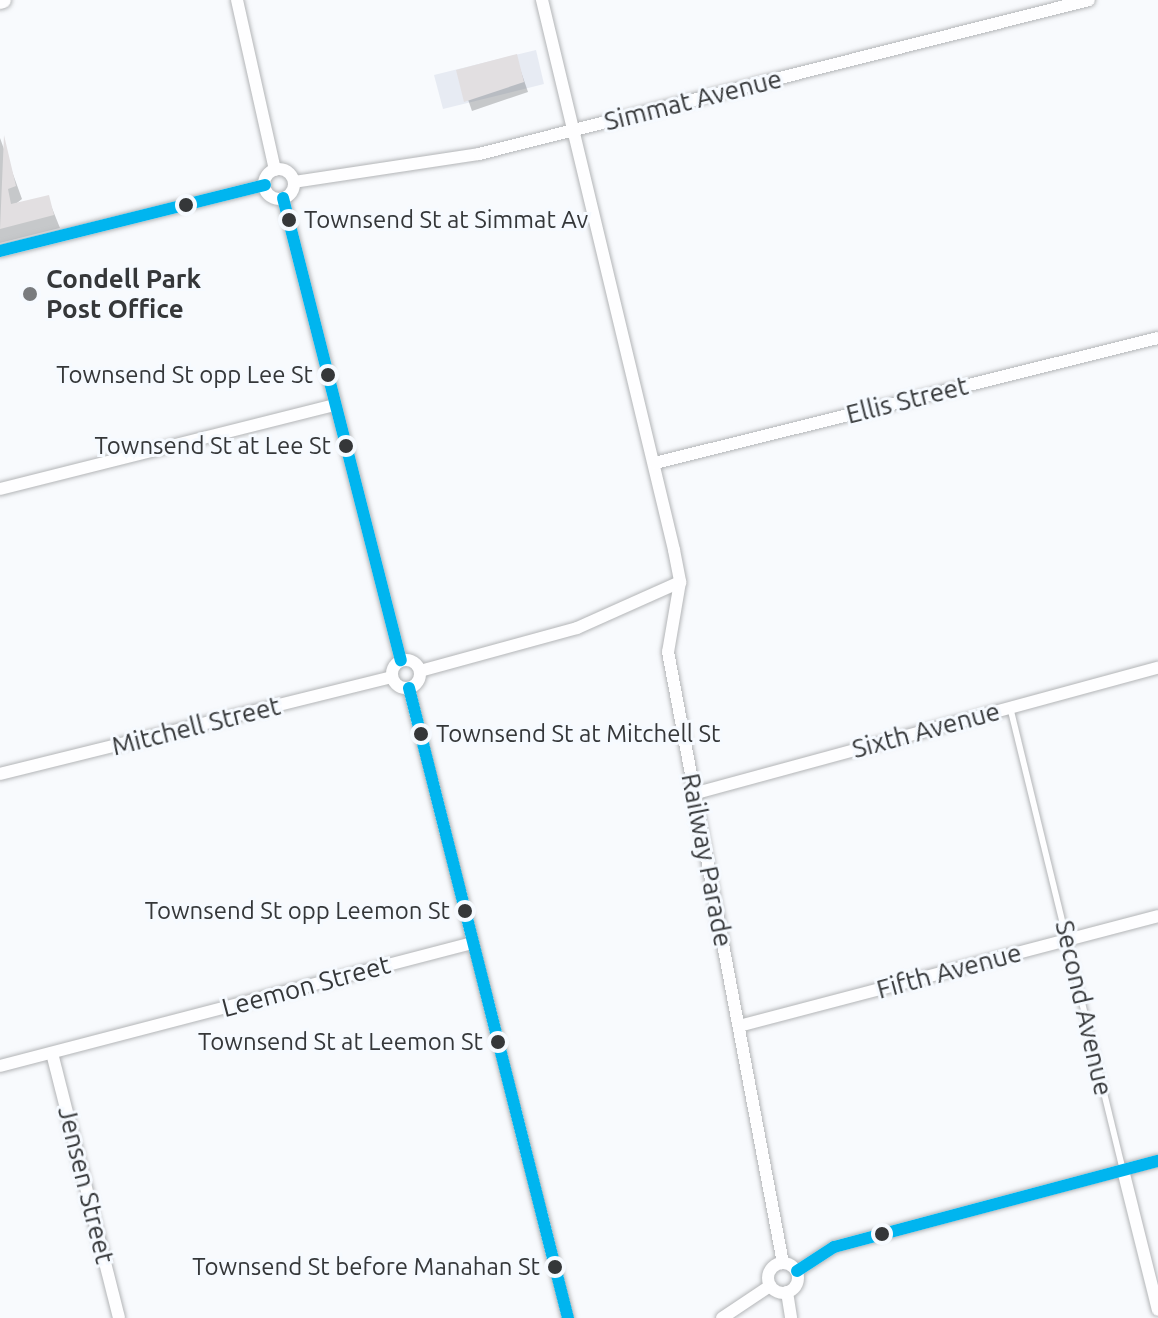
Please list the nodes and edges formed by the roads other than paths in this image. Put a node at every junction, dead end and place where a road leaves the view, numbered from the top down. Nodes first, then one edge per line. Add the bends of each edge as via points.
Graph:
1 (237, 0) edge
2 (542, 0) edge
3 (1089, 0) edge
4 (578, 130) junction
5 (275, 170) junction
6 (294, 182) junction
7 (265, 185) junction
8 (283, 198) junction
9 (0, 251) edge
10 (1158, 338) edge
11 (334, 405) junction
12 (655, 463) junction
13 (0, 489) edge
14 (680, 582) junction
15 (401, 660) junction
16 (1158, 668) edge
17 (420, 671) junction
18 (391, 677) junction
19 (409, 688) junction
20 (1010, 707) junction
21 (0, 774) edge
22 (693, 794) junction
23 (1158, 916) edge
24 (1068, 940) junction
25 (472, 943) junction
26 (739, 1026) junction
27 (52, 1053) junction
28 (0, 1066) edge
29 (1158, 1161) edge
30 (1123, 1170) junction
31 (783, 1263) junction
32 (797, 1271) junction
33 (770, 1286) junction
34 (787, 1292) junction
35 (1158, 1310) edge
36 (119, 1318) edge
37 (568, 1318) edge
38 (722, 1318) edge
39 (791, 1318) edge

1 - 5 street
2 - 4 street, Railway Parade
3 - 4 street, Simmat Avenue
4 - 6 street, Simmat Avenue via 479,154
4 - 12 street, Railway Parade
5 - 6 street
5 - 7 street
6 - 8 street
7 - 8 street
7 - 9 street
8 - 11 street
10 - 12 street, Ellis Street
11 - 13 street
11 - 15 street
12 - 14 street, Railway Parade
14 - 17 street via 577,628
14 - 22 street, Railway Parade via 668,652
15 - 17 street
15 - 18 street
16 - 20 street, Sixth Avenue
17 - 19 street
18 - 19 street
18 - 21 street, Mitchell Street
19 - 25 street
20 - 22 street, Sixth Avenue
20 - 24 lane, Second Avenue
22 - 26 street, Railway Parade
23 - 24 street, Fifth Avenue
24 - 26 street, Fifth Avenue
24 - 30 lane, Second Avenue
25 - 27 street, Leemon Street
25 - 37 street
26 - 31 street, Railway Parade
27 - 28 street, Leemon Street
27 - 36 street, Jensen Street
29 - 30 street
30 - 32 street via 834,1247
30 - 35 street, Second Avenue
31 - 32 street
31 - 33 street via 771,1268
32 - 34 street
33 - 34 street
33 - 38 street
34 - 39 street

